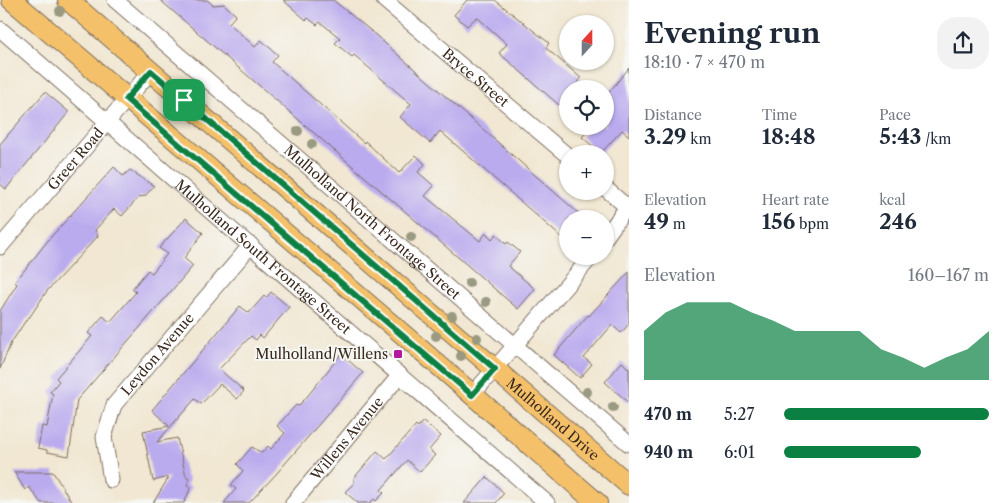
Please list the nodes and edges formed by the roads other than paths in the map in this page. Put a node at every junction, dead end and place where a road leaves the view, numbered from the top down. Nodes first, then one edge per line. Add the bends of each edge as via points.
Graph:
1 (12, 0) edge
2 (68, 0) edge
3 (115, 0) edge
4 (384, 0) edge
5 (0, 29) edge
6 (151, 71) junction
7 (126, 99) junction
8 (107, 121) junction
9 (559, 148) edge
10 (614, 195) edge
11 (628, 206) edge
12 (614, 225) edge
13 (250, 245) junction
14 (0, 247) edge
15 (584, 265) edge
16 (516, 346) junction
17 (495, 369) junction
18 (400, 375) junction
19 (472, 395) junction
20 (629, 444) edge
21 (111, 480) dead end
22 (629, 486) edge
23 (293, 503) edge
24 (547, 503) edge
25 (596, 503) edge

1 - 7 main road
2 - 6 main road, Mulholland Drive
3 - 16 street, Mulholland North Frontage Street
4 - 9 street, Bryce Street
5 - 8 street, Mulholland South Frontage Street
6 - 7 street, Greer Road
6 - 17 main road, Mulholland Drive
7 - 8 street, Greer Road
7 - 19 main road
8 - 13 street, Mulholland South Frontage Street
8 - 14 street, Greer Road
10 - 11 street
11 - 12 street
13 - 18 street, Mulholland South Frontage Street
13 - 21 street, Leydon Avenue via 114,405 104,437
15 - 16 street
16 - 17 street
16 - 20 street, Mulholland North Frontage Street
17 - 19 street
17 - 22 main road, Mulholland Drive
18 - 23 street, Willens Avenue
18 - 24 street, Mulholland South Frontage Street
19 - 25 main road

